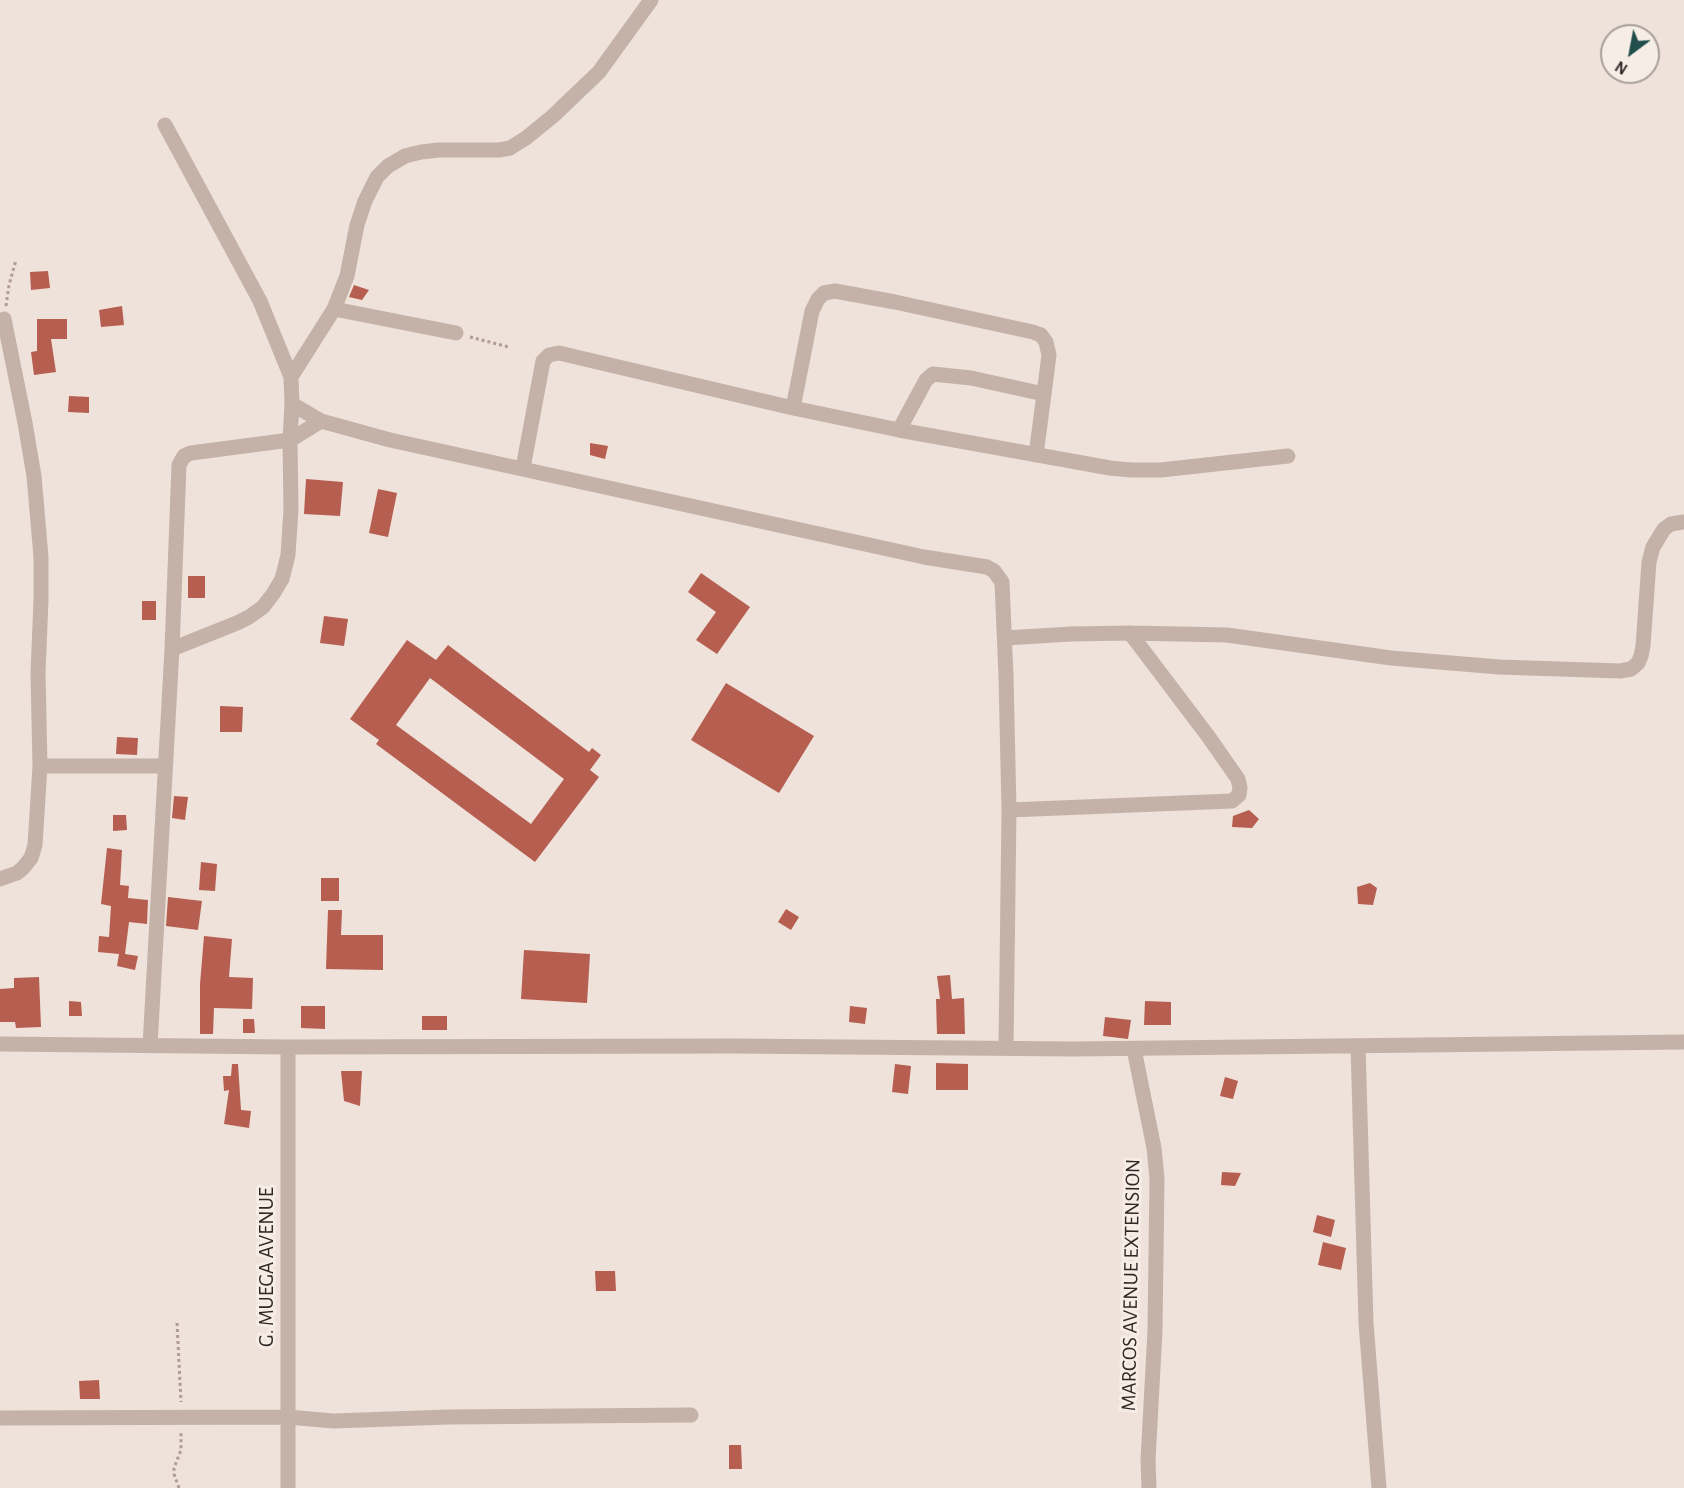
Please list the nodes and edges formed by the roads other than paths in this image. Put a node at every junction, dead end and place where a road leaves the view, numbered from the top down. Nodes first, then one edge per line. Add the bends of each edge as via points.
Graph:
1 (651, 0) edge
2 (165, 124) dead end
3 (334, 309) junction
4 (3, 319) road end
5 (456, 333) road end
6 (291, 377) junction
7 (1044, 394) junction
8 (292, 404) junction
9 (794, 408) junction
10 (321, 421) junction
11 (898, 430) junction
12 (290, 440) junction
13 (1036, 454) junction
14 (1288, 456) dead end
15 (523, 468) junction
16 (1684, 522) edge
17 (1130, 633) junction
18 (1005, 638) junction
19 (172, 649) junction
20 (40, 766) junction
21 (164, 766) junction
22 (1009, 810) junction
23 (0, 879) edge
24 (1684, 1042) edge
25 (0, 1044) edge
26 (150, 1046) junction
27 (1358, 1046) junction
28 (288, 1047) junction
29 (1006, 1048) junction
30 (1134, 1049) junction
31 (691, 1415) dead end
32 (288, 1417) junction
33 (0, 1418) edge
34 (288, 1488) edge
35 (1149, 1488) edge
36 (1379, 1488) edge

1 - 3 street via 599,72 526,138 499,150 439,150 405,156 376,177 357,225 347,276
2 - 6 street via 260,301
3 - 5 street
3 - 6 street
4 - 20 street via 34,476 41,557
6 - 8 street
7 - 9 street via 1049,355 1041,335 835,291 818,299 812,312
7 - 11 street via 933,374
7 - 13 street
8 - 10 street
8 - 12 street
9 - 11 street
9 - 15 street via 549,355 543,361
10 - 12 street
10 - 15 street
11 - 13 street
12 - 19 street via 291,509 282,579 263,607 249,617
12 - 19 street via 184,456 179,465
13 - 14 street via 1131,470
15 - 18 street via 924,557 987,567 1002,582
16 - 17 street via 1664,529 1653,547 1643,646 1632,669 1499,667 1367,655 1227,635
17 - 18 street
17 - 22 street via 1238,779 1239,795 1232,801
18 - 22 street
19 - 21 street
20 - 21 street
20 - 23 street via 34,851 17,873
21 - 26 street
22 - 29 street
24 - 27 street
25 - 26 street
26 - 28 street
27 - 30 street
27 - 36 street via 1366,1323
28 - 29 street
28 - 32 street, G. MUEGA AVENUE
29 - 30 street
30 - 35 street, MARCOS AVENUE EXTENSION via 1157,1178
31 - 32 street via 333,1421
32 - 33 street
32 - 34 street, G. MUEGA AVENUE

